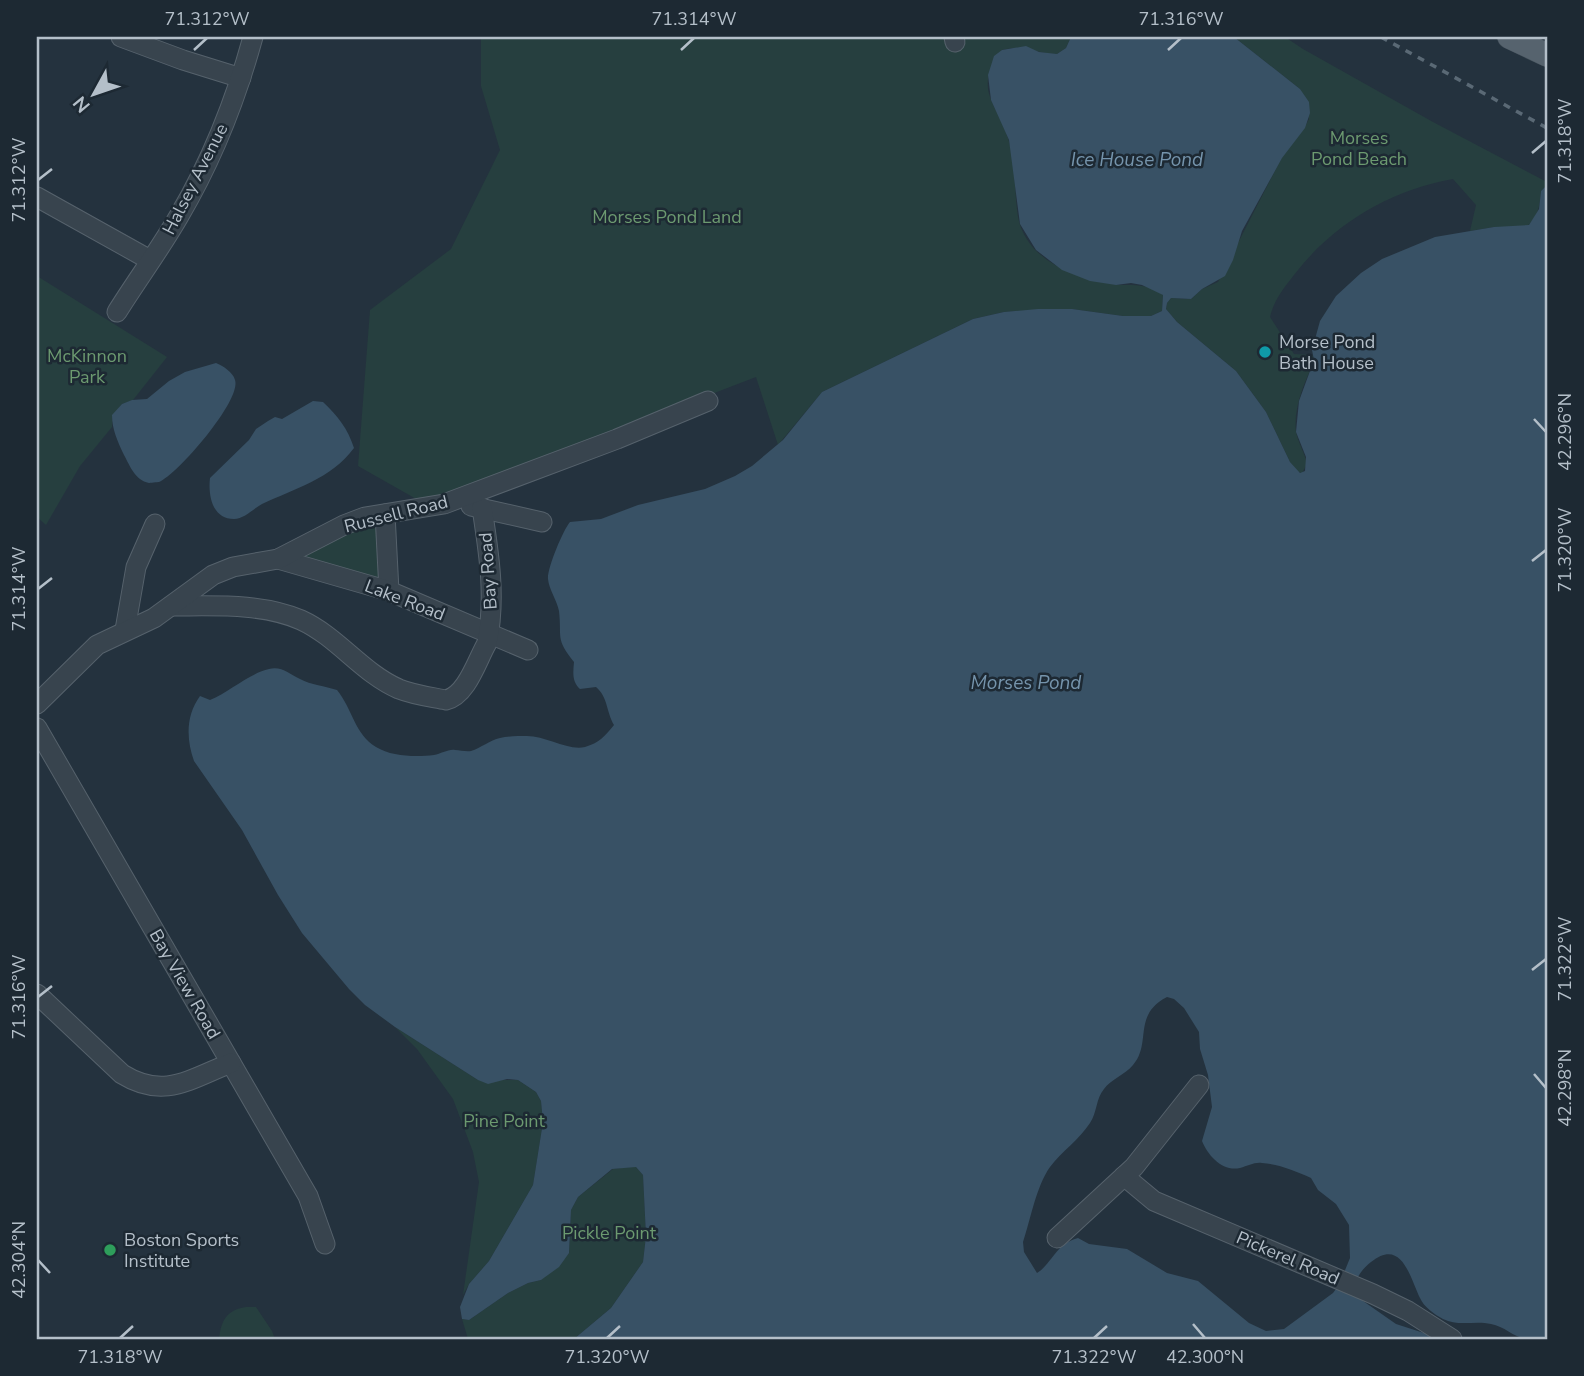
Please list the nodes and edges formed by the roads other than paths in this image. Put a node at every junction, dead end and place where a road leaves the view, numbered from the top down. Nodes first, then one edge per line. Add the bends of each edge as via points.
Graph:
1 (121, 37) edge
2 (253, 37) edge
3 (1509, 37) edge
4 (1547, 55) edge
5 (241, 78) junction
6 (37, 197) edge
7 (150, 260) junction
8 (117, 312) dead end
9 (708, 401) dead end
10 (450, 501) junction
11 (482, 508) junction
12 (385, 514) junction
13 (542, 522) dead end
14 (155, 524) dead end
15 (278, 559) junction
16 (389, 591) junction
17 (173, 606) junction
18 (125, 630) junction
19 (489, 635) junction
20 (528, 650) dead end
21 (37, 704) edge
22 (37, 728) edge
23 (37, 993) edge
24 (231, 1063) junction
25 (1199, 1085) dead end
26 (1124, 1176) junction
27 (1057, 1238) dead end
28 (325, 1244) dead end
29 (1452, 1339) edge

1 - 5 street
2 - 5 street, Halsey Avenue
3 - 4 main road
5 - 7 street, Halsey Avenue via 194,188
6 - 7 street
7 - 8 street, Halsey Avenue
9 - 10 street, Russell Road
10 - 11 street
10 - 12 street, Russell Road
11 - 13 street
11 - 19 street, Bay Road via 493,602
12 - 15 street, Russell Road via 344,525
12 - 16 street
14 - 18 street via 136,567
15 - 16 street, Lake Road
15 - 17 street, Russell Road via 213,575
16 - 19 street, Lake Road
17 - 18 street, Russell Road
17 - 19 street, Bay Road via 225,606 290,616 331,638 397,688 446,700 463,688
18 - 21 street, Russell Road via 97,645
19 - 20 street, Lake Road
22 - 24 street, Bay View Road
23 - 24 street via 134,1081 167,1088
24 - 28 street, Bay View Road via 308,1196
25 - 26 street
26 - 27 street
26 - 29 street, Pickerel Road via 1166,1207 1358,1287

